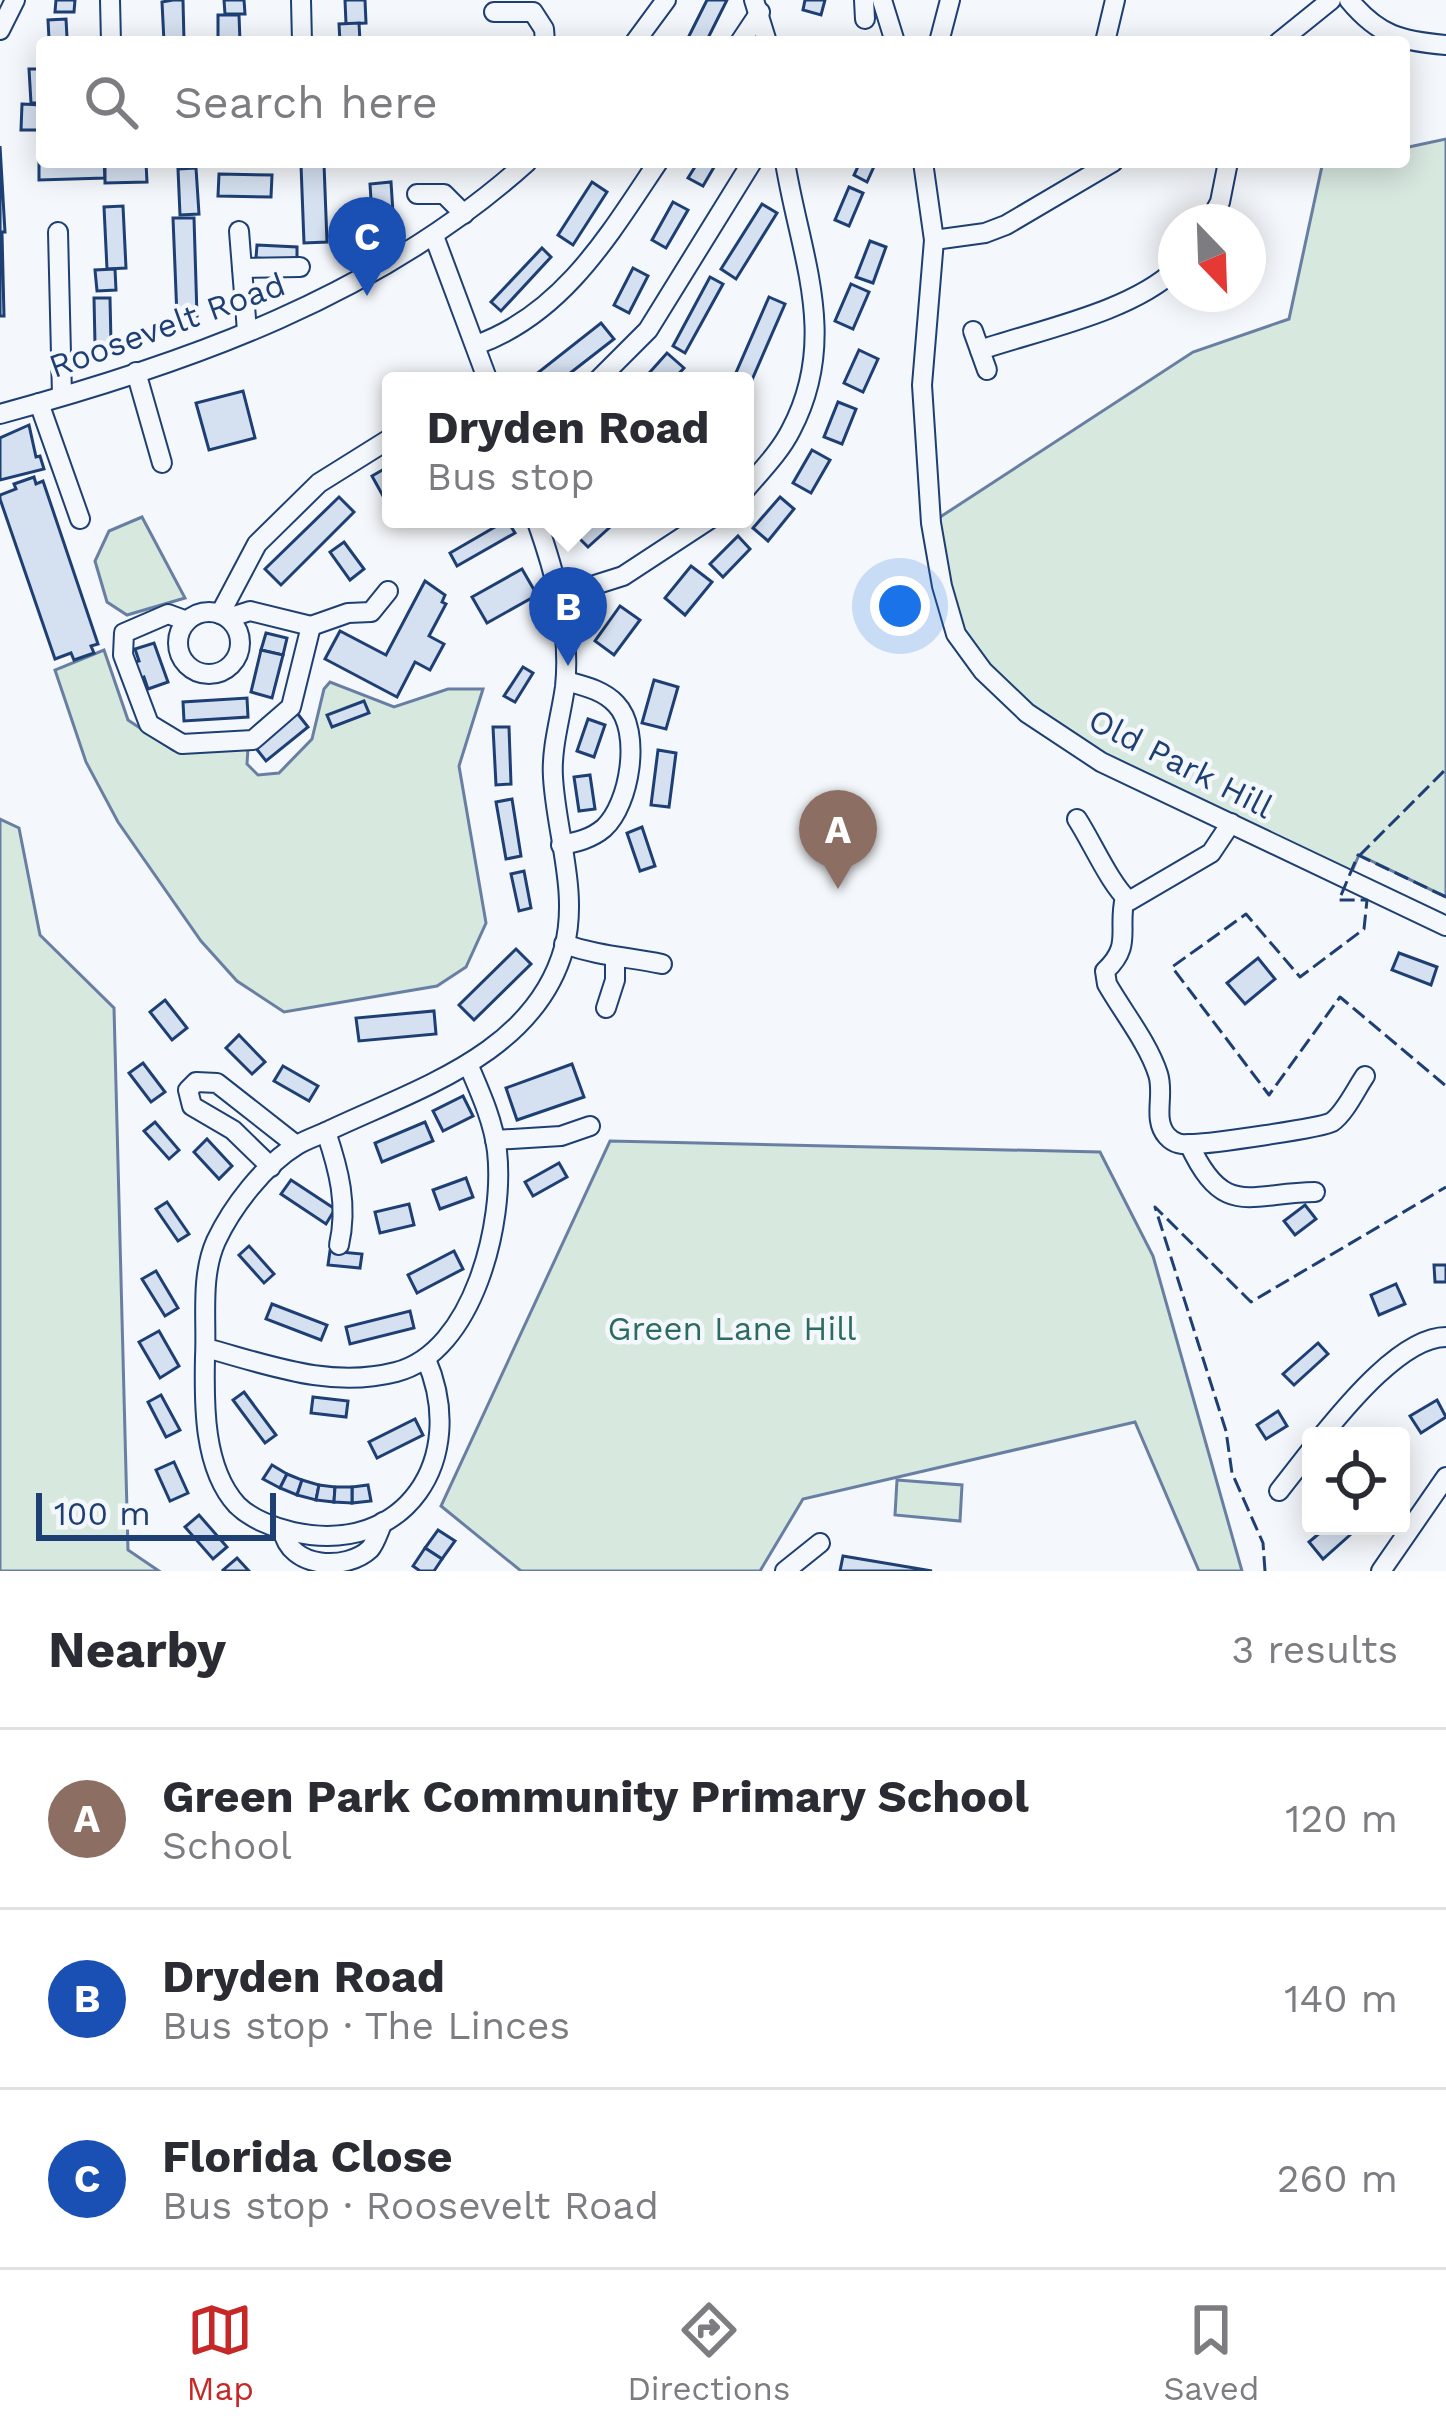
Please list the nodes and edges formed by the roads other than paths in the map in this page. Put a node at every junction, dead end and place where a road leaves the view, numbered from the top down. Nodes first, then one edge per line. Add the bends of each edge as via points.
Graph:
1 (15, 0) edge
2 (110, 0) edge
3 (301, 0) edge
4 (666, 0) edge
5 (882, 0) edge
6 (950, 0) edge
7 (1115, 0) edge
8 (1331, 0) edge
9 (1349, 0) edge
10 (757, 6) edge
11 (494, 12) dead end
12 (0, 30) edge
13 (111, 36) edge
14 (302, 36) edge
15 (545, 36) edge
16 (639, 36) edge
17 (743, 36) edge
18 (765, 36) edge
19 (893, 36) edge
20 (941, 36) edge
21 (1106, 36) edge
22 (1286, 36) edge
23 (1396, 36) edge
24 (1410, 40) edge
25 (1446, 44) edge
26 (520, 168) edge
27 (654, 168) edge
28 (748, 168) edge
29 (786, 168) edge
30 (928, 168) edge
31 (1103, 168) edge
32 (1227, 168) edge
33 (741, 180) junction
34 (790, 186) junction
35 (417, 194) dead end
36 (1219, 204) edge
37 (464, 214) junction
38 (239, 231) dead end
39 (58, 232) dead end
40 (434, 236) junction
41 (934, 240) junction
42 (300, 267) dead end
43 (242, 268) junction
44 (1158, 283) edge
45 (247, 331) junction
46 (973, 331) dead end
47 (476, 345) junction
48 (980, 350) junction
49 (987, 370) dead end
50 (136, 372) junction
51 (485, 372) edge
52 (606, 372) edge
53 (62, 395) junction
54 (39, 404) junction
55 (0, 414) edge
56 (382, 444) edge
57 (162, 463) dead end
58 (754, 479) edge
59 (80, 519) dead end
60 (539, 528) edge
61 (696, 528) edge
62 (388, 591) dead end
63 (560, 596) junction
64 (224, 616) junction
65 (187, 621) junction
66 (310, 626) junction
67 (566, 681) junction
68 (1077, 819) dead end
69 (1231, 823) junction
70 (561, 845) junction
71 (1125, 897) junction
72 (1446, 926) edge
73 (564, 944) junction
74 (615, 959) junction
75 (662, 964) dead end
76 (605, 1008) dead end
77 (468, 1064) junction
78 (1366, 1076) dead end
79 (590, 1126) dead end
80 (326, 1132) junction
81 (495, 1140) junction
82 (1189, 1144) junction
83 (296, 1145) junction
84 (272, 1167) junction
85 (1315, 1192) dead end
86 (339, 1245) dead end
87 (1446, 1337) edge
88 (206, 1348) junction
89 (427, 1359) junction
90 (1329, 1427) edge
91 (1302, 1462) edge
92 (1446, 1477) edge
93 (1279, 1491) dead end
94 (383, 1522) junction
95 (283, 1530) junction
96 (820, 1544) dead end
97 (785, 1571) edge
98 (1381, 1571) edge

1 - 12 street
2 - 13 street
3 - 14 street
4 - 16 street
5 - 19 street
6 - 20 street
7 - 21 street
8 - 22 street
9 - 23 street via 1378,30
10 - 17 street
10 - 18 street
11 - 15 street via 533,12
24 - 25 street
26 - 37 street, Roosevelt Road
27 - 47 street via 577,277 537,314
28 - 33 street
29 - 34 street
30 - 41 street, Old Park Hill
31 - 41 street via 1006,225
32 - 36 street
33 - 34 street via 763,170
33 - 52 street via 648,330
34 - 58 street via 813,291 813,359 789,435
35 - 37 street via 444,194
37 - 40 street, Roosevelt Road
38 - 43 street
39 - 53 street
40 - 45 street, Roosevelt Road via 343,292
40 - 47 street
41 - 69 street, Old Park Hill via 922,385 931,523 956,634 1027,713 1101,762
42 - 43 street
43 - 45 street
44 - 48 street
45 - 50 street, Roosevelt Road
46 - 48 street
47 - 51 street
48 - 49 street
50 - 53 street, Roosevelt Road
50 - 57 street
53 - 54 street, Roosevelt Road
54 - 55 street, Roosevelt Road
54 - 59 street
56 - 64 street via 319,483 257,544
60 - 63 street
61 - 63 street via 623,576
62 - 66 street via 370,621 348,613
63 - 67 street
64 - 65 street via 202,612
64 - 65 street via 238,632 239,650 224,670 207,674 180,654
64 - 66 street via 250,611
65 - 66 street via 172,614 150,620 124,633 122,643 149,724 182,744 253,740 291,707
67 - 70 street via 552,772
67 - 70 street via 617,705 626,719 628,760 608,825
68 - 71 street
69 - 71 street via 1210,853 1156,888
69 - 72 street, Old Park Hill
70 - 73 street
71 - 82 street via 1120,957 1105,971 1107,984 1160,1078 1163,1132
73 - 74 street
73 - 77 street via 531,1015
74 - 75 street
74 - 76 street
77 - 80 street
77 - 81 street
78 - 82 street via 1331,1122
79 - 81 street
80 - 83 street
80 - 86 street via 340,1174
81 - 89 street via 497,1209 476,1289
82 - 85 street via 1227,1195 1244,1201
83 - 84 street
83 - 84 street via 218,1083 196,1082 188,1090 192,1106
84 - 88 street via 215,1244 204,1295
87 - 90 street via 1429,1337 1358,1391
88 - 89 street via 328,1380 397,1372
88 - 95 street via 206,1420 223,1480 238,1506
89 - 94 street via 440,1405 438,1452 428,1479
91 - 93 street
92 - 98 street
94 - 95 street via 339,1537
94 - 95 street via 373,1547 334,1567 297,1556
96 - 97 street

